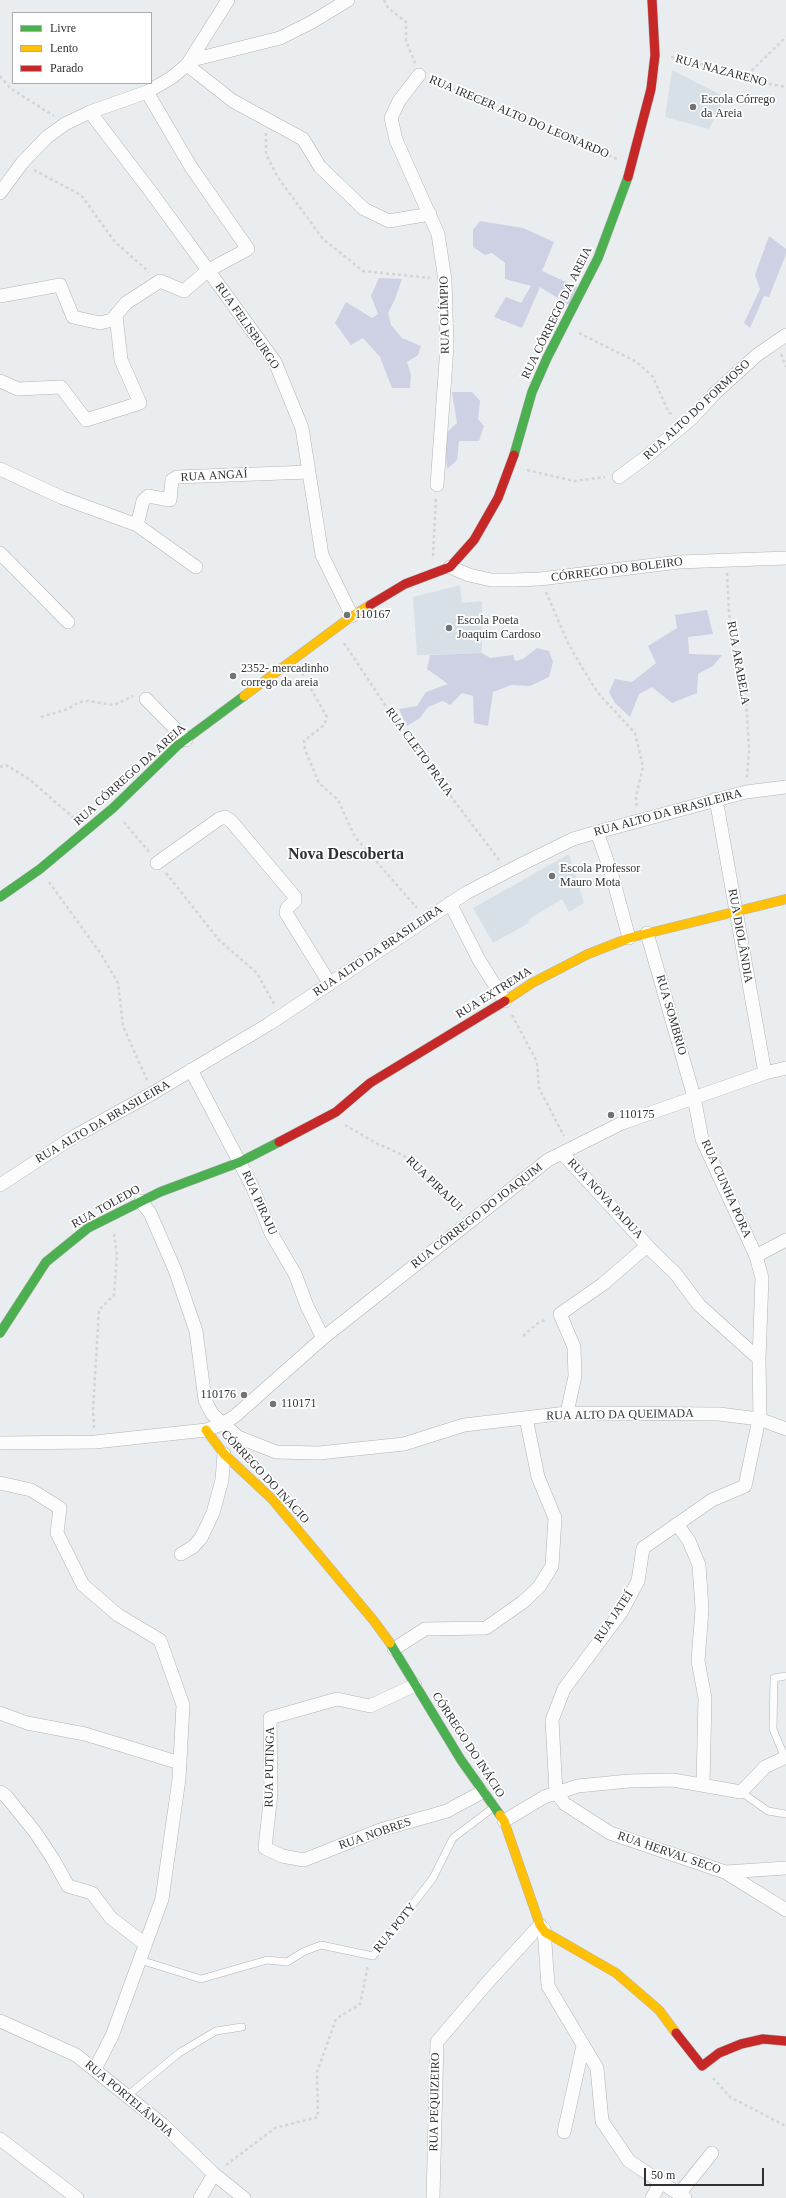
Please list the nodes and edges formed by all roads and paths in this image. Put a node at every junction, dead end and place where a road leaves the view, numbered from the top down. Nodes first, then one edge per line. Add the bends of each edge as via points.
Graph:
1 (228, 0) edge
2 (348, 0) edge
3 (384, 0) edge
4 (652, 0) edge
5 (786, 37) edge
6 (655, 55) junction
7 (189, 63) junction
8 (419, 75) junction
9 (0, 76) edge
10 (743, 79) junction
11 (786, 87) edge
12 (147, 92) junction
13 (90, 112) junction
14 (273, 123) junction
15 (65, 124) junction
16 (22, 163) junction
17 (632, 165) junction
18 (0, 193) edge
19 (430, 214) junction
20 (207, 271) junction
21 (445, 280) junction
22 (160, 281) junction
23 (0, 296) edge
24 (116, 316) junction
25 (564, 326) junction
26 (786, 335) edge
27 (0, 381) edge
28 (692, 418) junction
29 (511, 466) junction
30 (0, 470) edge
31 (309, 472) junction
32 (619, 477) joint
33 (437, 485) joint
34 (137, 526) junction
35 (0, 552) edge
36 (786, 558) edge
37 (726, 559) junction
38 (196, 567) dead end
39 (450, 567) junction
40 (434, 573) junction
41 (540, 579) junction
42 (352, 616) junction
43 (68, 622) dead end
44 (334, 629) junction
45 (294, 659) junction
46 (146, 698) joint
47 (41, 717) dead end
48 (186, 740) junction
49 (0, 767) edge
50 (786, 787) edge
51 (746, 792) junction
52 (716, 799) junction
53 (113, 808) junction
54 (638, 822) junction
55 (87, 830) junction
56 (597, 832) junction
57 (157, 863) junction
58 (40, 869) junction
59 (508, 871) junction
60 (0, 897) edge
61 (786, 899) edge
62 (450, 903) junction
63 (736, 912) junction
64 (426, 919) junction
65 (647, 933) junction
66 (629, 938) junction
67 (330, 984) junction
68 (505, 1000) junction
69 (280, 1017) junction
70 (786, 1068) edge
71 (191, 1070) junction
72 (765, 1074) junction
73 (153, 1093) junction
74 (694, 1097) junction
75 (336, 1112) junction
76 (566, 1151) junction
77 (240, 1162) junction
78 (0, 1185) edge
79 (142, 1200) junction
80 (112, 1216) junction
81 (471, 1221) junction
82 (786, 1240) edge
83 (647, 1246) junction
84 (756, 1256) junction
85 (560, 1314) junction
86 (0, 1333) edge
87 (523, 1336) dead end
88 (322, 1338) junction
89 (759, 1360) junction
90 (567, 1413) junction
91 (526, 1418) junction
92 (760, 1419) junction
93 (222, 1424) junction
94 (786, 1429) edge
95 (206, 1430) junction
96 (95, 1442) junction
97 (0, 1443) edge
98 (224, 1454) junction
99 (0, 1483) edge
100 (677, 1524) junction
101 (181, 1554) dead end
102 (394, 1649) junction
103 (786, 1676) edge
104 (415, 1686) junction
105 (0, 1713) edge
106 (786, 1758) edge
107 (180, 1763) junction
108 (703, 1784) junction
109 (0, 1792) edge
110 (482, 1792) junction
111 (556, 1792) junction
112 (741, 1792) junction
113 (494, 1807) junction
114 (786, 1814) edge
115 (504, 1821) junction
116 (266, 1848) joint
117 (786, 1868) edge
118 (725, 1872) junction
119 (786, 1910) edge
120 (542, 1927) junction
121 (145, 1944) junction
122 (371, 1955) junction
123 (140, 1960) junction
124 (0, 2021) edge
125 (242, 2027) dead end
126 (786, 2041) edge
127 (583, 2046) junction
128 (702, 2066) junction
129 (95, 2069) junction
130 (127, 2096) junction
131 (786, 2126) edge
132 (564, 2132) dead end
133 (0, 2139) edge
134 (712, 2153) dead end
135 (214, 2174) junction
136 (661, 2182) junction
137 (682, 2196) edge
138 (77, 2198) edge
139 (200, 2198) edge
140 (244, 2198) edge
141 (433, 2198) edge
142 (652, 2198) edge

1 - 7 street
2 - 7 street via 280,38
3 - 8 path, RUA IRECER ALTO DO LEONARDO via 388,8 406,22 406,41
4 - 6 street, RUA CÓRREGO DA AREIA
5 - 10 path
6 - 10 path, RUA NAZARENO via 690,60
6 - 17 street, RUA CÓRREGO DA AREIA via 651,90
7 - 12 street via 172,78
7 - 14 street via 233,101
8 - 17 path, RUA IRECER ALTO DO LEONARDO
8 - 19 street, RUA OLÍMPIO via 399,101 391,118 396,140
9 - 15 path via 10,88
10 - 11 path, RUA NAZARENO
12 - 13 street
12 - 20 street via 191,167 248,249
13 - 15 street
13 - 20 street, RUA FELISBURGO
14 - 19 street via 303,139 320,167 364,210 389,221
14 - 21 path via 264,135 266,154 277,176 323,239 363,271
15 - 16 street via 47,137
16 - 18 street
16 - 22 path via 81,195 115,242
17 - 25 street, RUA CÓRREGO DA AREIA via 598,258
19 - 21 street, RUA OLÍMPIO via 438,234
20 - 22 street via 184,291
20 - 31 street, RUA FELISBURGO via 275,362 302,428
21 - 33 street, RUA OLÍMPIO via 447,347
22 - 24 street via 126,303
23 - 24 street via 60,285 73,317 100,323 112,320
24 - 27 street via 121,360 140,403 86,420 61,387 18,389
25 - 28 path via 637,362 653,377 670,413
25 - 29 street, RUA CÓRREGO DA AREIA via 532,392
26 - 28 street, RUA ALTO DO FORMOSO via 744,366
28 - 32 street, RUA ALTO DO FORMOSO
29 - 32 path via 574,481
29 - 39 street, RUA CÓRREGO DA AREIA via 488,518 474,540
30 - 34 street via 63,498
31 - 34 street, RUA ANGAÍ via 177,477 172,480 170,500 148,496 143,501
31 - 42 street, RUA FELISBURGO via 322,555
33 - 40 path via 432,550
34 - 38 street
35 - 43 street
36 - 37 street, CÓRREGO DO BOLEIRO
37 - 41 street, CÓRREGO DO BOLEIRO via 673,562
37 - 51 path, RUA ARABELA via 729,614 746,698 749,750
39 - 40 street, RUA CÓRREGO DA AREIA
39 - 41 street, CÓRREGO DO BOLEIRO via 491,580
40 - 42 street, RUA CÓRREGO DA AREIA via 405,584
41 - 54 path via 568,643 583,669 598,693 635,733 643,767 636,796
42 - 44 street, RUA CÓRREGO DA AREIA
44 - 45 street, RUA CÓRREGO DA AREIA
44 - 59 path, RUA CLETO PRAIA via 408,738
45 - 48 street, RUA CÓRREGO DA AREIA
45 - 64 path via 327,717 324,724 304,741 304,750 319,783 338,800 355,837
46 - 47 path via 133,695 114,705 79,702 68,709
46 - 48 street
48 - 53 street, RUA CÓRREGO DA AREIA
49 - 55 path via 6,765 29,779
50 - 51 street, RUA ALTO DA BRASILEIRA
51 - 52 street, RUA ALTO DA BRASILEIRA
52 - 54 street, RUA ALTO DA BRASILEIRA
52 - 63 street, RUA DIOLÂNDIA
53 - 55 street, RUA CÓRREGO DA AREIA
53 - 57 path
54 - 56 street, RUA ALTO DA BRASILEIRA
55 - 58 street, RUA CÓRREGO DA AREIA
56 - 59 street, RUA ALTO DA BRASILEIRA via 573,839
56 - 66 street
57 - 67 street via 219,819 225,817 231,821 295,897 296,901 287,908 286,913
57 - 69 path via 219,940 257,973
58 - 60 street, RUA CÓRREGO DA AREIA
58 - 73 path via 102,954 118,983 123,1026
59 - 62 street, RUA ALTO DA BRASILEIRA
61 - 63 street, RUA EXTREMA
62 - 64 street, RUA ALTO DA BRASILEIRA
62 - 68 street via 479,960
63 - 65 street, RUA EXTREMA
63 - 72 street, RUA DIOLÂNDIA
64 - 67 street, RUA ALTO DA BRASILEIRA
65 - 66 street, RUA EXTREMA
65 - 74 street, RUA SOMBRIO
66 - 68 street, RUA EXTREMA via 553,971
67 - 69 street, RUA ALTO DA BRASILEIRA
68 - 75 street, RUA EXTREMA via 370,1083
68 - 76 path via 537,1062 539,1088
69 - 71 street, RUA ALTO DA BRASILEIRA
70 - 72 street, RUA CÓRREGO DO JOAQUIM
71 - 73 street, RUA ALTO DA BRASILEIRA
71 - 77 street, RUA PIRAJU
72 - 74 street, RUA CÓRREGO DO JOAQUIM
73 - 78 street, RUA ALTO DA BRASILEIRA via 75,1136
74 - 76 street, RUA CÓRREGO DO JOAQUIM via 622,1123
74 - 84 street, RUA CUNHA PORA via 702,1139
75 - 77 street, RUA EXTREMA
75 - 81 path, RUA PIRAJUI via 342,1123 403,1155
76 - 81 street, RUA CÓRREGO DO JOAQUIM via 548,1160
76 - 83 street, RUA NOVA PADUA
77 - 79 street, RUA TOLEDO
77 - 88 street, RUA PIRAJU via 271,1233 295,1274
79 - 80 street, RUA TOLEDO
79 - 93 street, RUA ALTO DA QUEIMADA via 175,1270 196,1332 204,1400
80 - 86 street, RUA TOLEDO via 88,1228 46,1262
80 - 96 path via 117,1255 114,1295 99,1310 93,1410
81 - 88 street, RUA CÓRREGO DO JOAQUIM
82 - 84 street
83 - 85 street via 603,1284
83 - 89 street, RUA NOVA PADUA via 675,1272 699,1305
84 - 89 street, RUA CUNHA PORA via 762,1278
85 - 87 path via 538,1323
85 - 90 street via 574,1347 575,1376
88 - 93 street, RUA CÓRREGO DO JOAQUIM
89 - 92 street, RUA CUNHA PORA
90 - 91 street, RUA ALTO DA QUEIMADA
90 - 92 street, RUA ALTO DA QUEIMADA via 682,1412
91 - 93 street, RUA ALTO DA QUEIMADA via 464,1426 404,1444 319,1452 276,1452 238,1437
91 - 102 street via 538,1476 555,1518 552,1566 539,1587 523,1602 486,1628 425,1629
92 - 94 street, RUA ALTO DA QUEIMADA
92 - 100 street, RUA JATEÍ via 745,1486 712,1500
93 - 95 street, RUA CÓRREGO DO JOAQUIM
95 - 96 street, RUA CÓRREGO DO JOAQUIM
95 - 98 street, CÓRREGO DO INÁCIO
96 - 97 street, RUA CÓRREGO DO JOAQUIM
98 - 101 street via 222,1480 213,1513 201,1538 193,1547
98 - 102 street, CÓRREGO DO INÁCIO via 272,1499 374,1621
99 - 107 street via 31,1490 60,1508 57,1533 83,1585 118,1615 160,1640 183,1705
100 - 108 street via 689,1541 699,1565 702,1609 698,1661 704,1698
100 - 111 street, RUA JATEÍ via 643,1548 638,1581 622,1611 564,1688 552,1720
102 - 104 street, CÓRREGO DO INÁCIO
103 - 106 lane via 774,1678 773,1730
104 - 110 street, CÓRREGO DO INÁCIO
104 - 116 street, RUA PUTINGA via 370,1706 337,1699 270,1718 271,1793
105 - 107 street via 26,1723 85,1734
106 - 112 street via 765,1767
107 - 121 street via 162,1898
108 - 111 street via 673,1780 629,1781 578,1786
108 - 112 street
109 - 121 street via 35,1832 68,1886 92,1893 111,1918
110 - 113 street, CÓRREGO DO INÁCIO
110 - 116 street, RUA NOBRES via 447,1811 380,1830 304,1860 282,1856
111 - 115 street
111 - 118 street, RUA HERVAL SECO via 565,1804 610,1833
112 - 114 lane via 768,1811
113 - 115 street, CÓRREGO DO INÁCIO
113 - 122 lane, RUA POTY via 453,1838 433,1878 403,1919 373,1956
115 - 120 street, CÓRREGO DO INÁCIO
117 - 118 street
118 - 119 street, RUA HERVAL SECO
120 - 127 street via 548,1986
120 - 128 street via 546,1932 616,1973 654,2006
120 - 141 street, RUA PEQUIZEIRO via 487,1983 437,2042
121 - 123 street
122 - 123 lane, RUA POTY via 321,1945 287,1962 267,1960 201,1980
122 - 135 path via 360,2004 336,2019 316,2072 318,2117 276,2128
123 - 129 street via 112,2036
124 - 129 street, RUA PORTELÂNDIA via 76,2055
125 - 130 lane via 216,2031 179,2053
126 - 128 street via 763,2039 741,2044 719,2053
127 - 132 street
127 - 136 street via 596,2068 602,2121 629,2161
128 - 131 path via 730,2097
129 - 130 street, RUA PORTELÂNDIA
130 - 135 street, RUA PORTELÂNDIA via 162,2124
133 - 138 street
134 - 137 street
135 - 139 street
135 - 140 street, RUA PORTELÂNDIA
136 - 137 street
136 - 142 street

